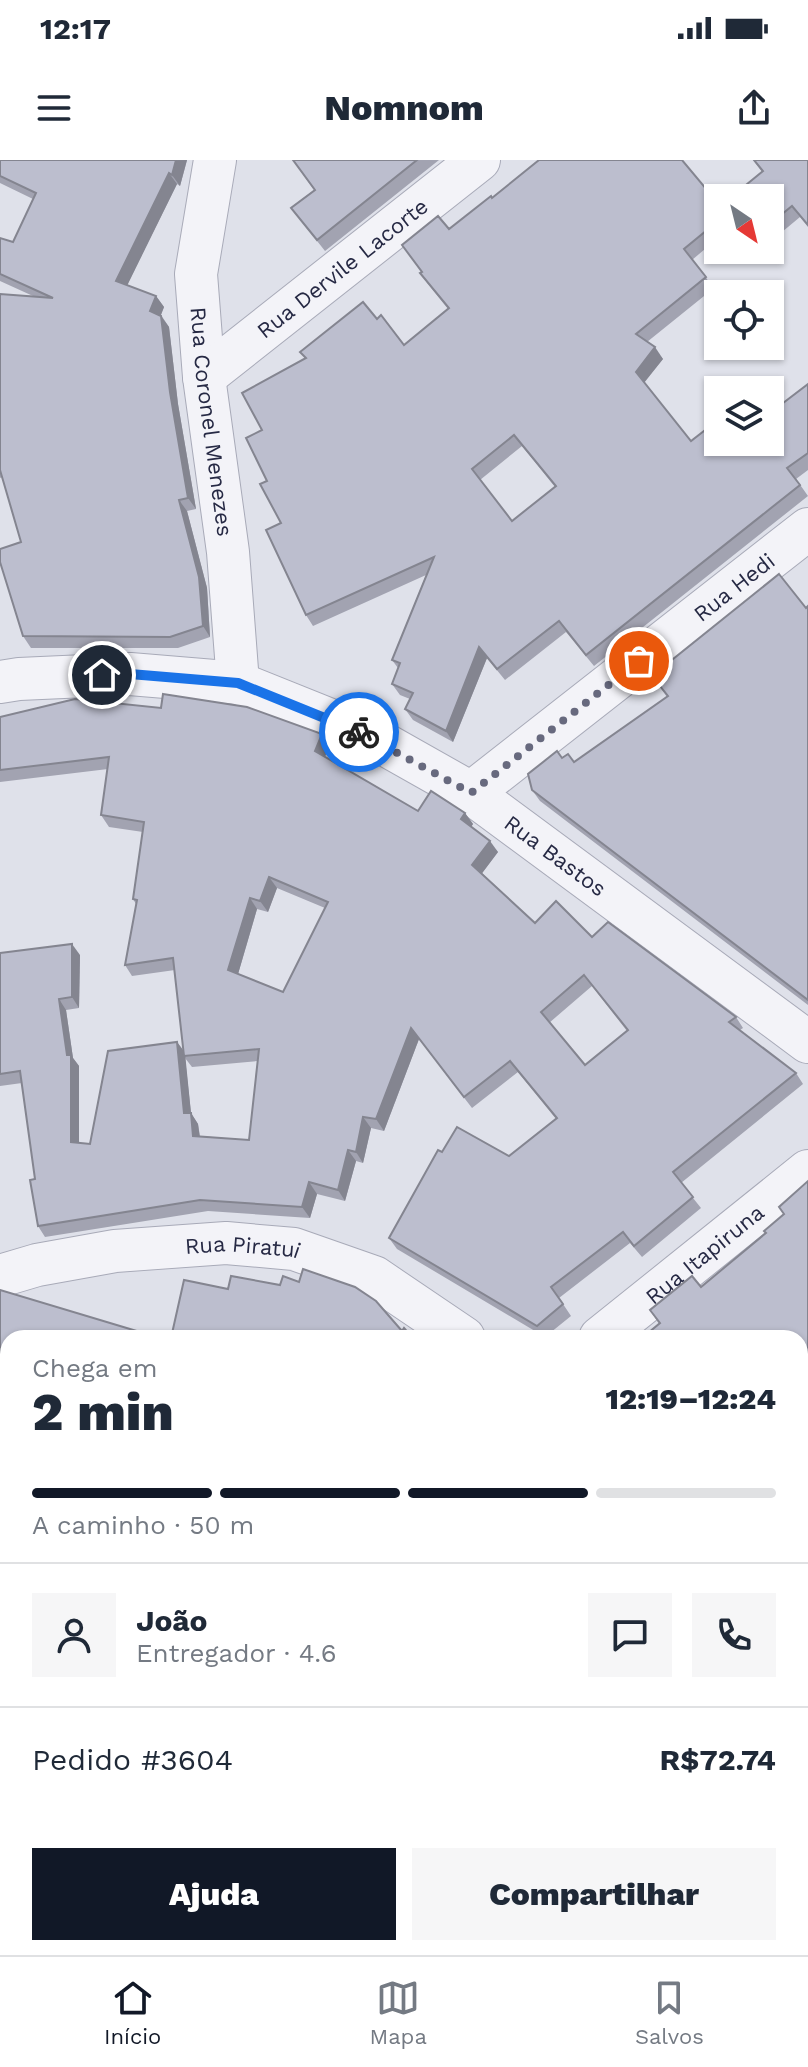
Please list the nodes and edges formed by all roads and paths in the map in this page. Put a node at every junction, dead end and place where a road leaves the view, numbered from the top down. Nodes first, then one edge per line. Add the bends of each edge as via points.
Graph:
1 (215, 160) edge
2 (479, 160) edge
3 (204, 377) junction
4 (808, 529) edge
5 (0, 682) edge
6 (238, 683) junction
7 (471, 793) junction
8 (808, 1042) edge
9 (808, 1171) edge
10 (0, 1276) edge
11 (452, 1330) edge
12 (610, 1330) edge

1 - 3 street, Rua Coronel Menezes via 196,274
2 - 3 street, Rua Dervile Lacorte
3 - 6 street, Rua Coronel Menezes via 228,552
4 - 7 street, Rua Hedi
5 - 6 street, Rua Bastos via 130,674
6 - 7 street, Rua Bastos via 370,736
7 - 8 street, Rua Bastos
9 - 12 street, Rua Itapiruna
10 - 11 street, Rua Piratui via 115,1251 226,1243 294,1249 374,1277

